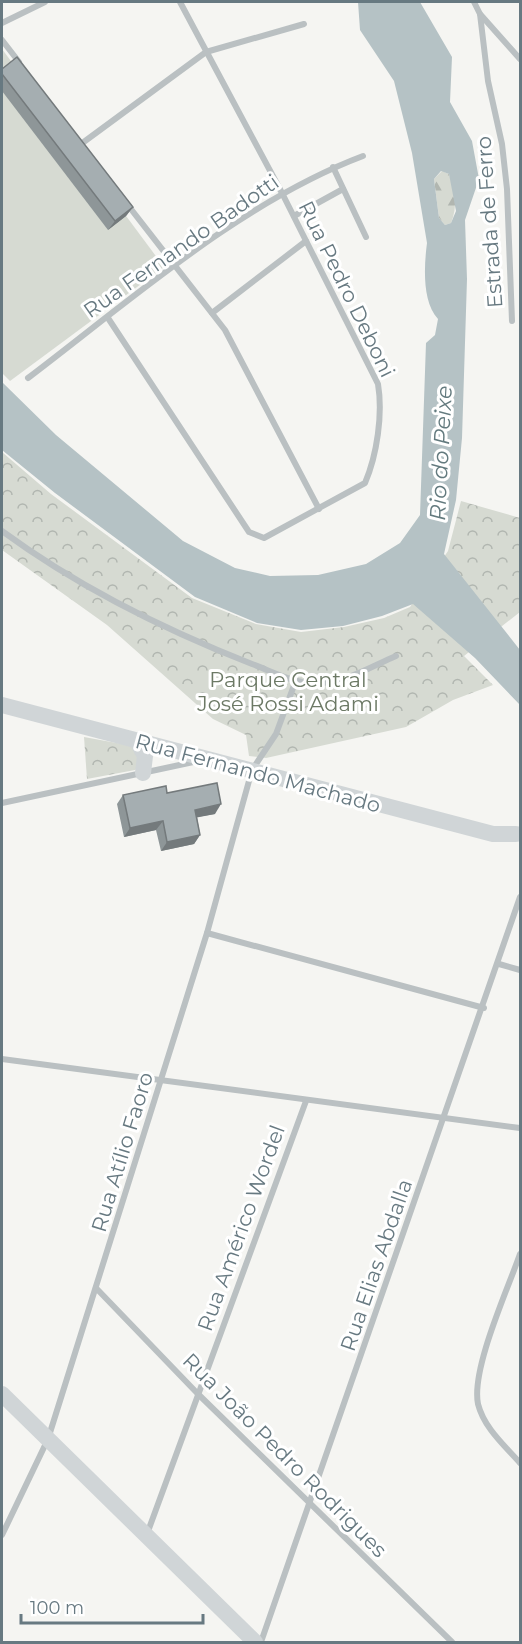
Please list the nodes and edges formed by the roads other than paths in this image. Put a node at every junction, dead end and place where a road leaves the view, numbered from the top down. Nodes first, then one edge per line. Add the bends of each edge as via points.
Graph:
1 (45, 2) edge
2 (180, 2) edge
3 (474, 2) edge
4 (480, 14) junction
5 (2, 23) edge
6 (304, 24) dead end
7 (2, 40) edge
8 (206, 52) junction
9 (520, 59) edge
10 (23, 68) edge
11 (74, 135) edge
12 (81, 144) junction
13 (88, 154) edge
14 (363, 156) dead end
15 (333, 167) junction
16 (343, 189) junction
17 (282, 193) junction
18 (124, 201) edge
19 (294, 216) junction
20 (366, 237) dead end
21 (306, 241) junction
22 (175, 266) junction
23 (212, 313) junction
24 (108, 318) junction
25 (513, 321) dead end
26 (28, 378) dead end
27 (319, 509) junction
28 (2, 531) edge
29 (396, 656) dead end
30 (296, 680) junction
31 (2, 705) edge
32 (137, 741) junction
33 (209, 759) junction
34 (252, 770) junction
35 (143, 773) junction
36 (2, 803) edge
37 (519, 832) edge
38 (520, 897) edge
39 (207, 933) junction
40 (499, 964) junction
41 (520, 970) edge
42 (484, 1008) junction
43 (2, 1059) edge
44 (162, 1079) junction
45 (306, 1101) junction
46 (445, 1119) junction
47 (520, 1128) edge
48 (520, 1254) edge
49 (96, 1288) junction
50 (2, 1394) edge
51 (198, 1394) junction
52 (48, 1439) junction
53 (520, 1464) edge
54 (310, 1505) junction
55 (2, 1535) edge
56 (147, 1535) junction
57 (255, 1642) edge
58 (261, 1642) edge
59 (452, 1642) edge

1 - 5 street
2 - 8 street, Rua Pedro Deboni
3 - 4 street
4 - 9 street
4 - 25 street, Estrada de Ferro via 507,189
6 - 8 street
7 - 10 street
8 - 12 street
8 - 17 street, Rua Pedro Deboni
11 - 12 street
12 - 13 street
14 - 15 street, Rua Fernando Badotti
15 - 16 street
15 - 17 street, Rua Fernando Badotti
16 - 19 street
16 - 20 street
17 - 19 street, Rua Pedro Deboni
17 - 22 street, Rua Fernando Badotti
18 - 22 street
19 - 21 street, Rua Pedro Deboni
21 - 23 street
21 - 27 street, Rua Pedro Deboni via 378,384 381,402 371,470 365,483
22 - 23 street
22 - 24 street, Rua Fernando Badotti
23 - 27 street via 240,353
24 - 26 street, Rua Fernando Badotti
24 - 27 street, Rua Pedro Deboni via 249,532 264,538
28 - 30 street via 68,575 168,627
29 - 30 street via 336,681
30 - 34 street, Rua Atílio Faoro via 276,734
31 - 32 main road, Rua Fernando Machado
32 - 33 main road, Rua Fernando Machado
32 - 35 main road via 145,756
33 - 34 main road, Rua Fernando Machado
33 - 35 street
34 - 37 main road, Rua Fernando Machado via 493,834
34 - 39 street, Rua Atílio Faoro
35 - 36 street
38 - 40 street, Rua Elias Abdalla
39 - 42 street
39 - 44 street, Rua Atílio Faoro
40 - 41 street
40 - 42 street, Rua Elias Abdalla
42 - 46 street, Rua Elias Abdalla
43 - 44 street
44 - 45 street
44 - 49 street, Rua Atílio Faoro
45 - 46 street
45 - 51 street, Rua Américo Wordel
46 - 47 street
46 - 54 street, Rua Elias Abdalla
48 - 53 street via 477,1387 478,1405 486,1422
49 - 51 street, Rua João Pedro Rodrigues
49 - 52 street, Rua Atílio Faoro
50 - 52 main road
51 - 54 street, Rua João Pedro Rodrigues
51 - 56 street, Rua Américo Wordel
52 - 55 street, Rua Atílio Faoro
52 - 56 main road
54 - 58 street, Rua Elias Abdalla
54 - 59 street, Rua João Pedro Rodrigues
56 - 57 main road

